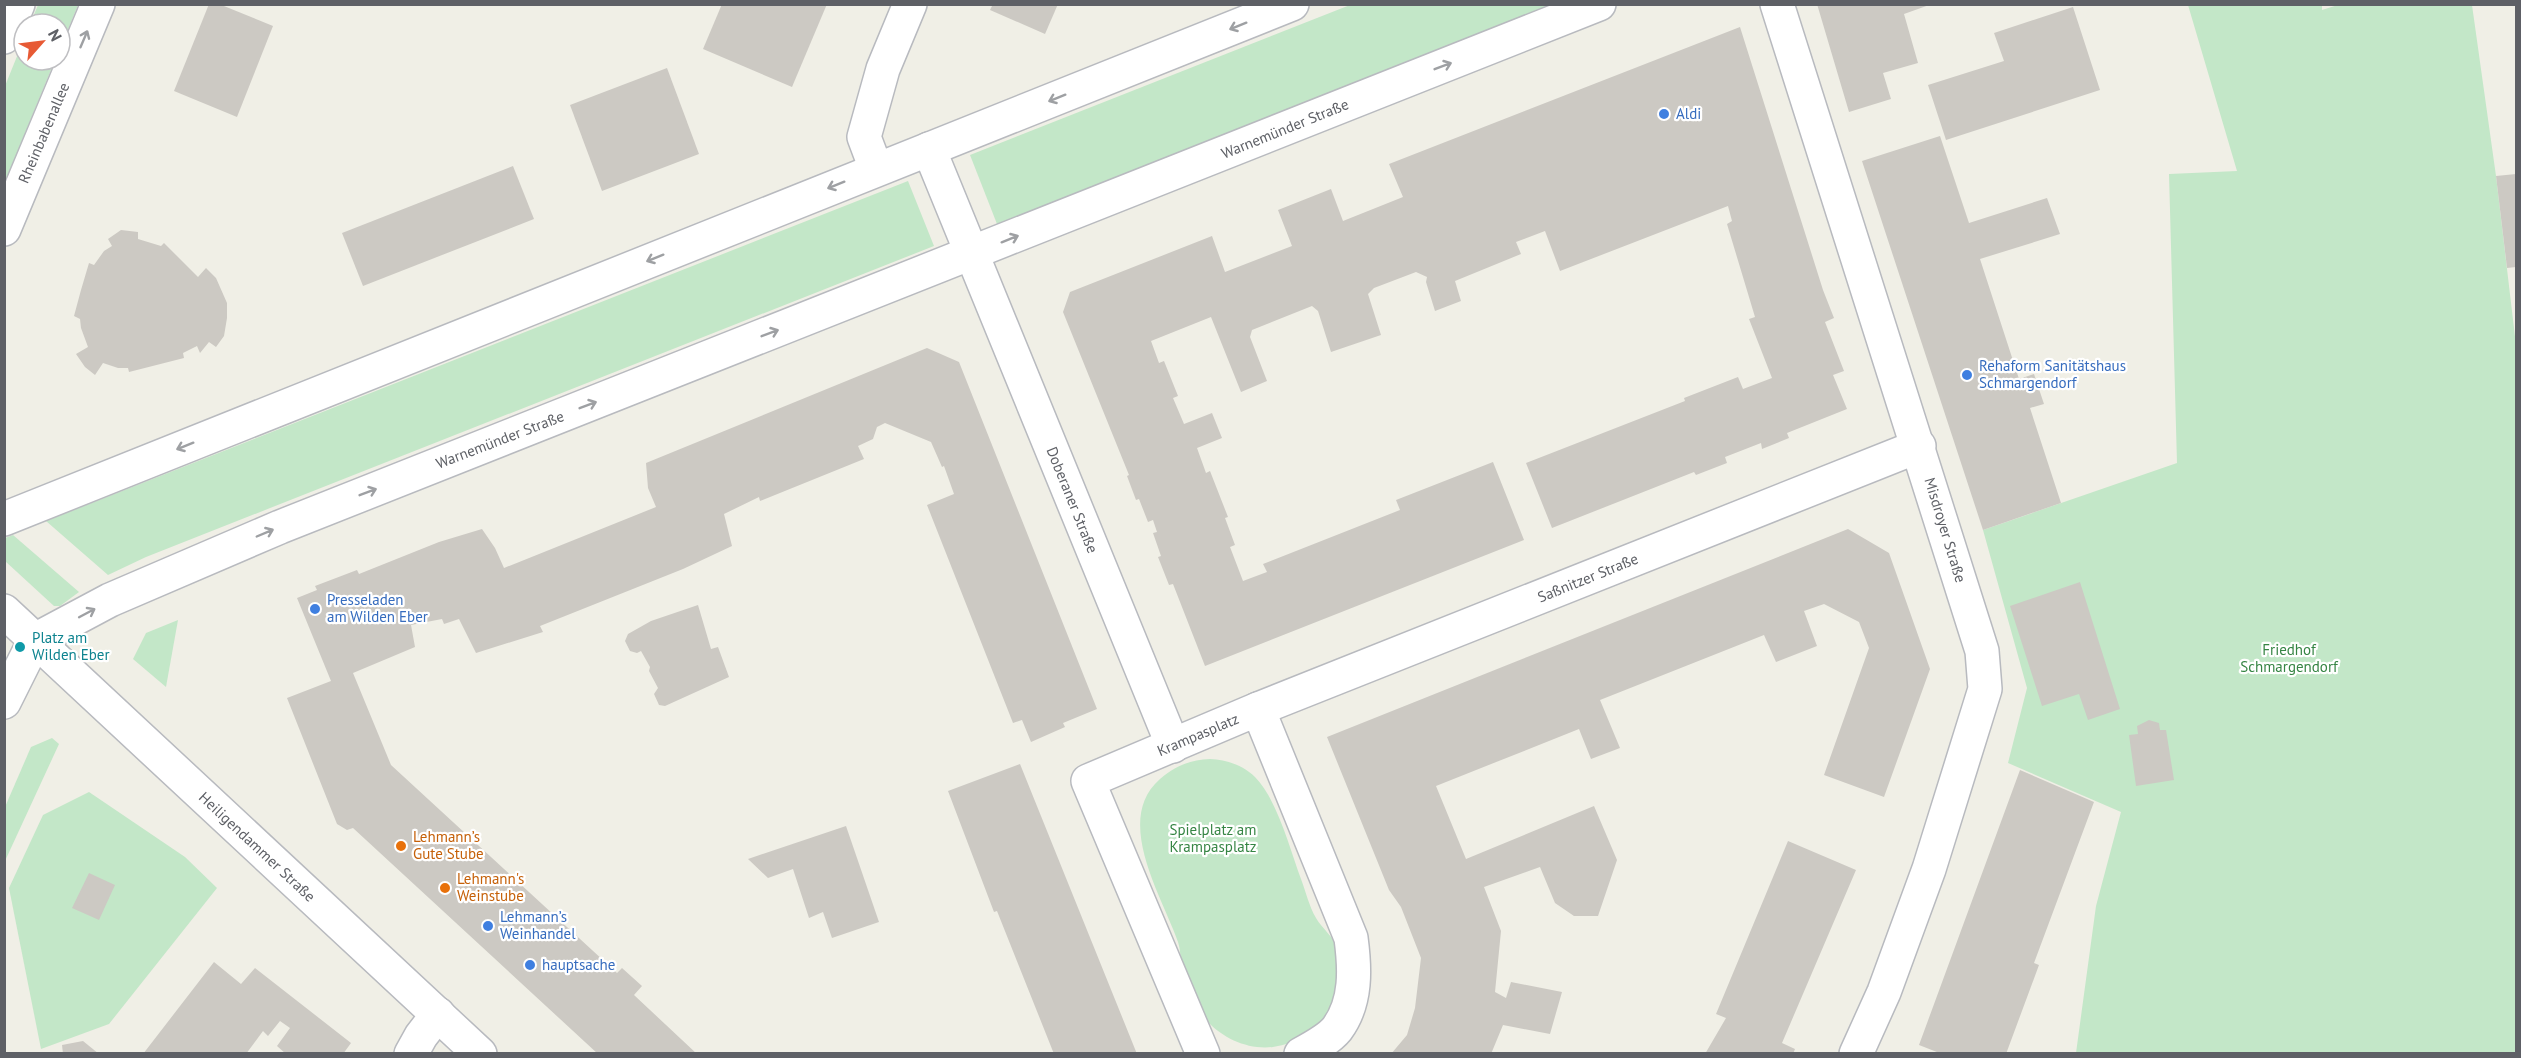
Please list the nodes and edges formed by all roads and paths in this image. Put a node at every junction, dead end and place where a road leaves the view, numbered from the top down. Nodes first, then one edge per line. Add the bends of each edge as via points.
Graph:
1 (18, 4) edge
2 (98, 4) edge
3 (910, 4) edge
4 (1292, 4) edge
5 (1599, 4) edge
6 (1778, 4) edge
7 (4, 37) edge
8 (929, 149) junction
9 (876, 169) junction
10 (4, 229) edge
11 (972, 254) junction
12 (1919, 446) junction
13 (4, 519) edge
14 (4, 611) edge
15 (35, 640) junction
16 (4, 702) edge
17 (1258, 709) junction
18 (1173, 746) junction
19 (438, 1014) junction
20 (411, 1053) edge
21 (480, 1053) edge
22 (1203, 1053) edge
23 (1301, 1053) edge
24 (1856, 1053) edge

1 - 7 street
10 -> 2 street, Rheinbabenallee
3 - 9 street via 883,69 864,137
4 -> 8 street
11 -> 5 street, Warnemünder Straße
6 - 12 street, Misdroyer Straße
8 - 9 street
8 - 11 street
9 -> 13 street
15 -> 11 street, Warnemünder Straße via 110,600 280,527
11 - 18 street, Doberaner Straße
12 - 17 street, Saßnitzer Straße
12 - 24 street, Misdroyer Straße via 1982,651 1985,689 1929,869 1884,992
14 - 15 street
15 - 16 street
15 - 19 street, Heiligendammer Straße
17 - 18 street, Krampasplatz
17 - 23 street, Krampasplatz via 1351,938 1356,973 1336,1030
18 - 22 street, Krampasplatz via 1088,782
19 - 20 street
19 - 21 street, Heiligendammer Straße

